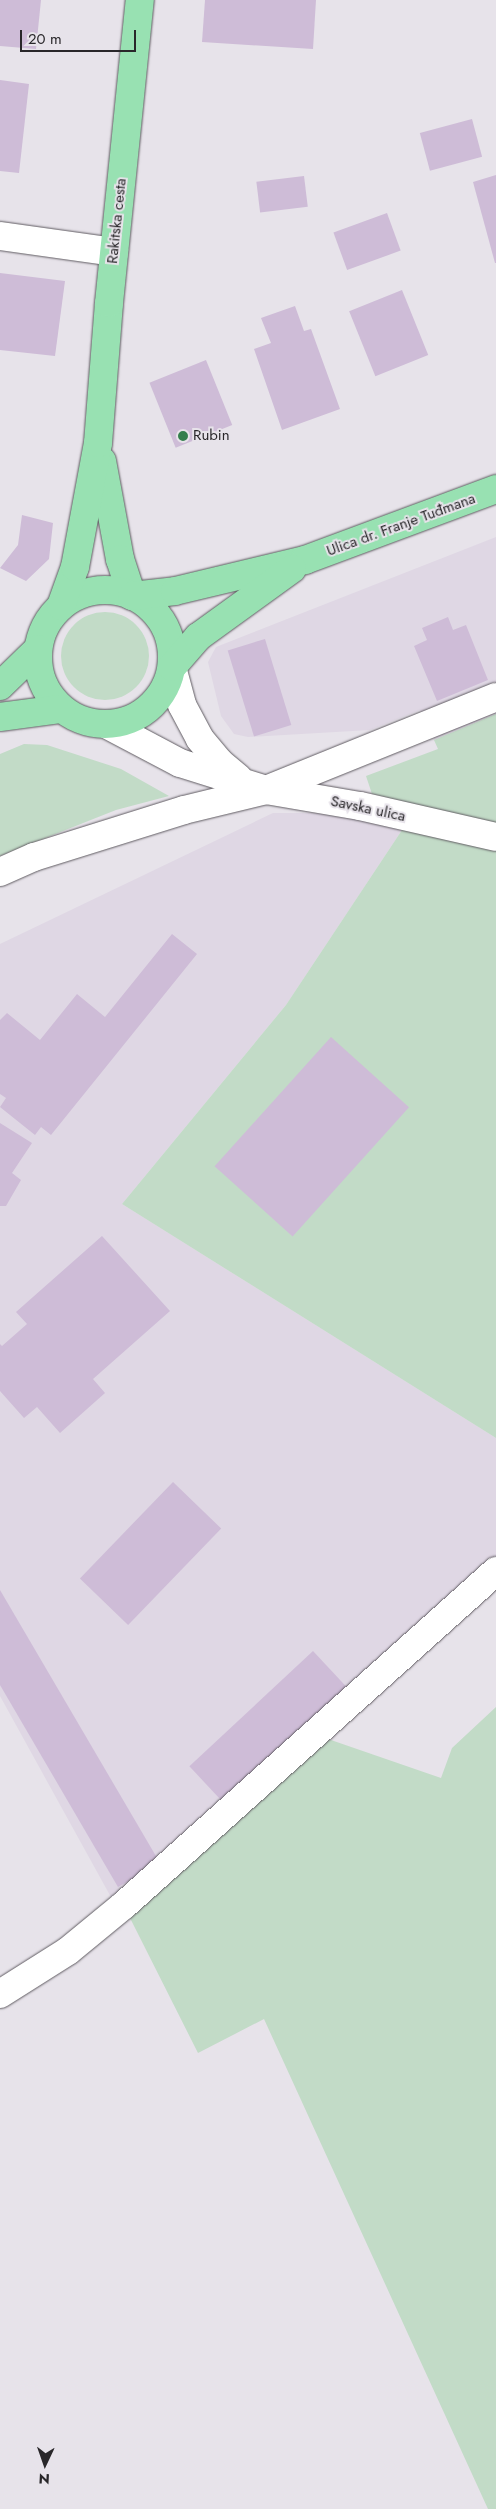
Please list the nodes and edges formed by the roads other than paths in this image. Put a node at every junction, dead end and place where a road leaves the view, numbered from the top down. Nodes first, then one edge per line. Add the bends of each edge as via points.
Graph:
1 (140, 0) edge
2 (0, 236) edge
3 (114, 252) junction
4 (98, 443) junction
5 (496, 489) edge
6 (305, 560) junction
7 (132, 596) junction
8 (61, 606) junction
9 (38, 650) junction
10 (172, 667) junction
11 (0, 686) edge
12 (496, 697) edge
13 (61, 709) junction
14 (0, 717) edge
15 (108, 725) junction
16 (241, 781) junction
17 (266, 790) junction
18 (496, 837) edge
19 (0, 872) edge
20 (496, 1571) edge
21 (0, 1994) edge

1 - 3 main road, Rakitska cesta
2 - 3 street
3 - 4 main road, Rakitska cesta
4 - 7 main road, Rakitska cesta via 120,559
4 - 8 main road, Rakitska cesta via 75,567
5 - 6 main road, Ulica dr. Franje Tuđmana
6 - 7 main road, Ulica dr. Franje Tuđmana via 175,591
6 - 10 main road, Ulica dr. Franje Tuđmana via 205,631
7 - 8 main road via 109,590 85,593
7 - 10 main road via 153,610 166,630 171,644
8 - 9 main road via 46,624
9 - 11 main road
9 - 13 main road via 39,673 48,694
10 - 15 main road via 164,689 150,707 131,720
10 - 16 street, Savska ulica via 182,705 200,739
12 - 17 street
13 - 14 main road
13 - 15 main road via 81,720
15 - 16 street, Savska ulica via 180,763
16 - 17 street, Savska ulica
17 - 18 street, Savska ulica via 360,806
17 - 19 street via 184,810
20 - 21 street via 124,1905 68,1951

